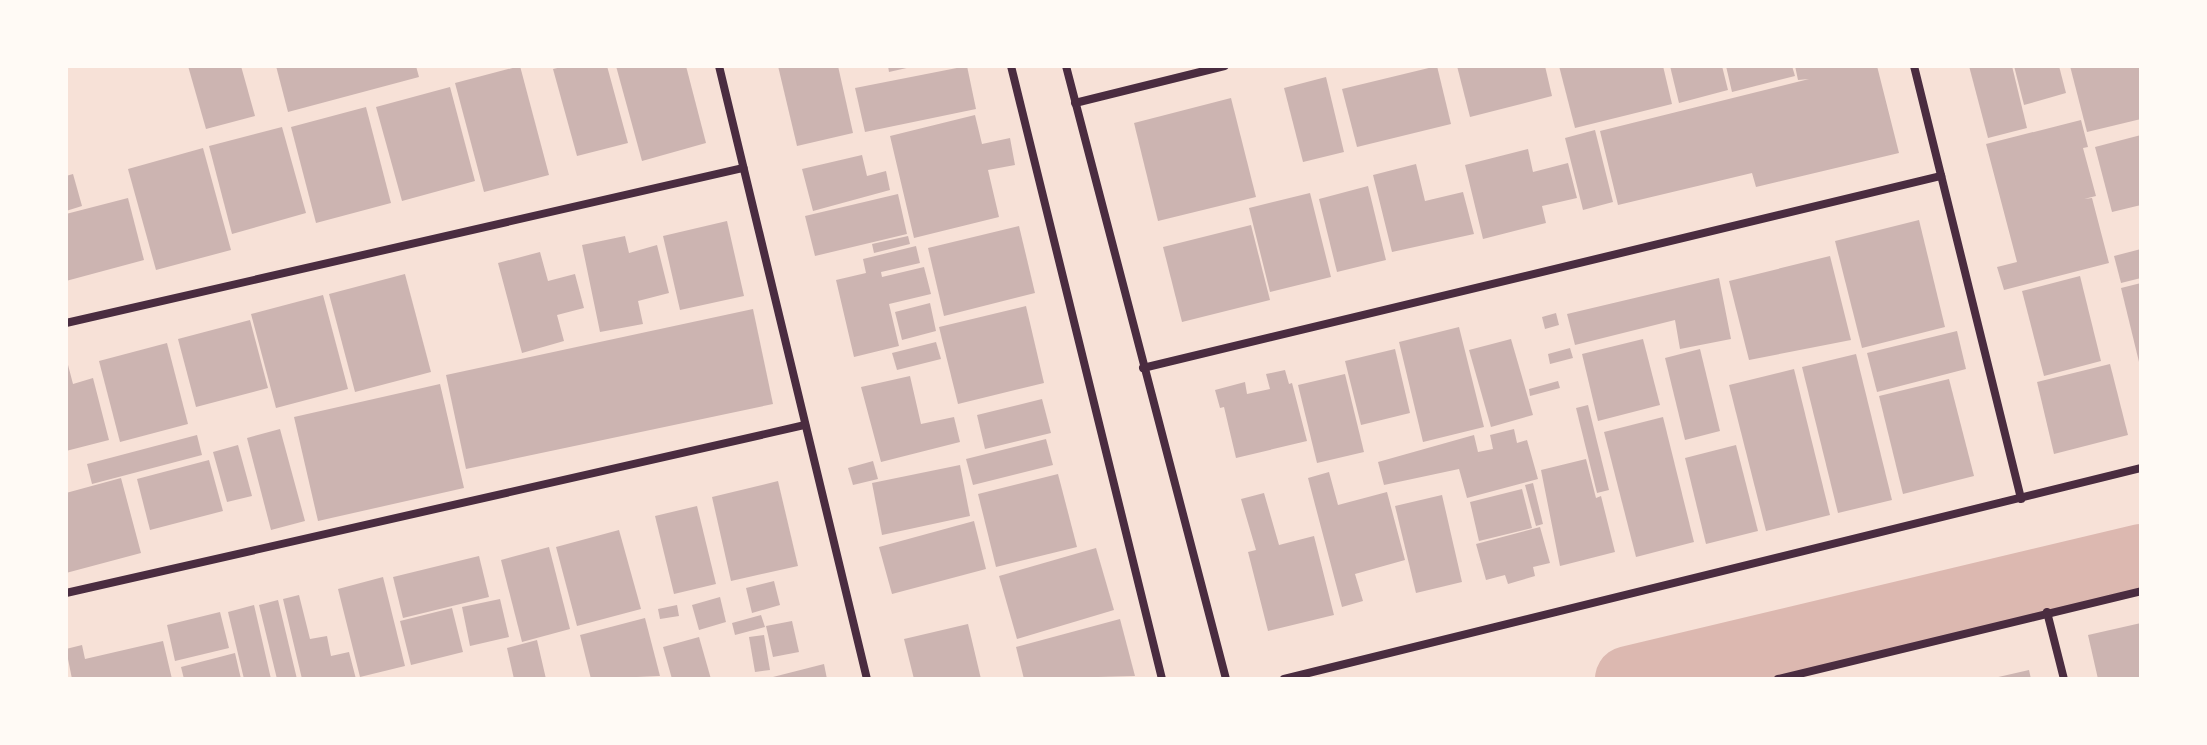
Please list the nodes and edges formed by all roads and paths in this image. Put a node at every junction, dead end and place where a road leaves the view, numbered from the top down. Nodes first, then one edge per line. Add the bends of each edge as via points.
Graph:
1 (719, 66) edge
2 (1011, 66) edge
3 (1066, 66) edge
4 (1224, 66) edge
5 (1914, 66) edge
6 (1075, 103) junction
7 (743, 168) junction
8 (1941, 176) junction
9 (66, 323) edge
10 (1143, 368) junction
11 (805, 425) junction
12 (2141, 468) edge
13 (2021, 499) junction
14 (2141, 591) edge
15 (66, 593) edge
16 (2047, 612) junction
17 (867, 679) edge
18 (1162, 679) edge
19 (1226, 679) edge
20 (1284, 679) edge
21 (1778, 679) edge
22 (2064, 679) edge

1 - 7 street
2 - 18 street
3 - 6 street
4 - 6 street
5 - 8 street
6 - 10 street
7 - 9 street
7 - 11 street
8 - 10 street
8 - 13 street
10 - 19 street
11 - 15 street
11 - 17 street
12 - 13 street
13 - 20 street
14 - 16 street
16 - 21 street
16 - 22 street

